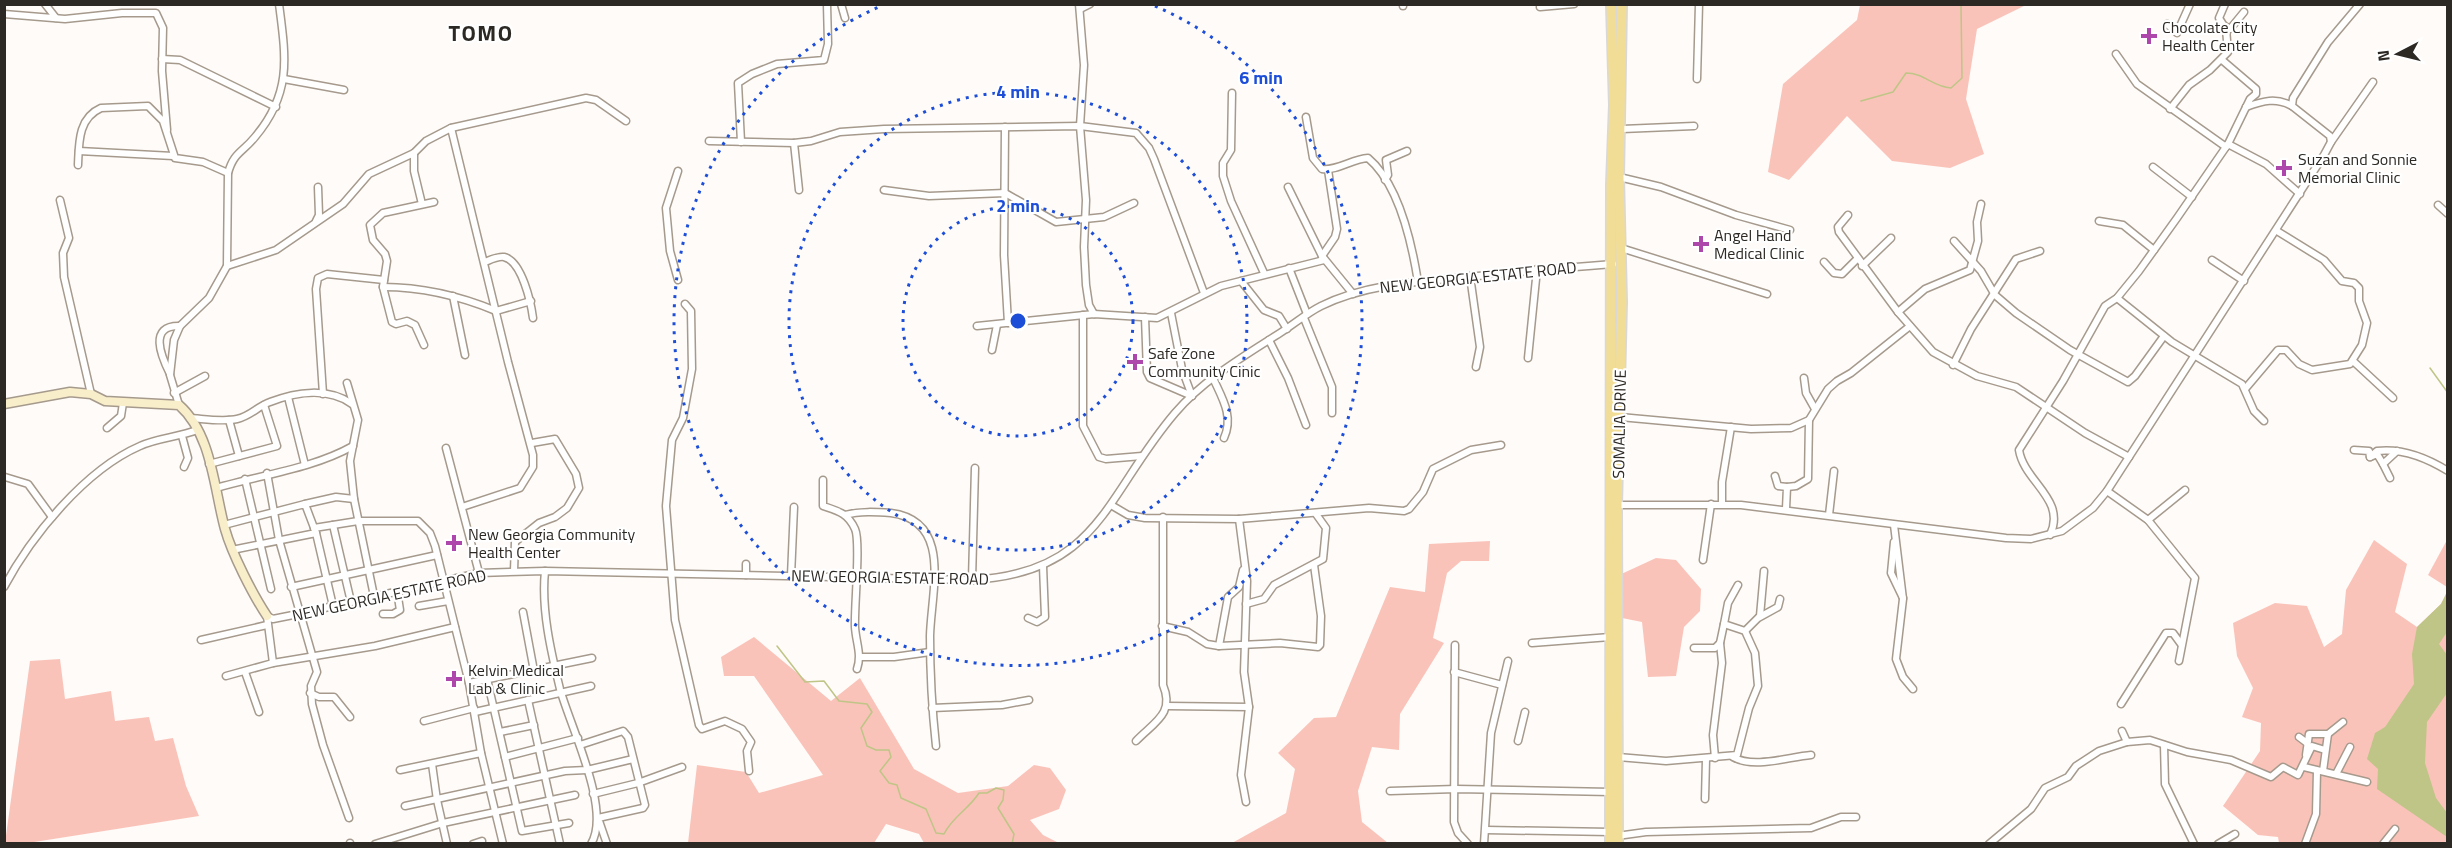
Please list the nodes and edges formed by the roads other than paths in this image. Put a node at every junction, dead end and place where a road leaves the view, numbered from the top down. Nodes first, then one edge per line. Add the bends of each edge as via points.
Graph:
1 (45, 4) edge
2 (279, 4) edge
3 (827, 4) edge
4 (841, 4) edge
5 (1090, 4) edge
6 (1574, 4) edge
7 (1611, 4) edge
8 (1622, 4) edge
9 (1699, 4) edge
10 (2190, 4) edge
11 (2225, 4) edge
12 (2360, 4) edge
13 (1079, 7) edge
14 (1540, 7) dead end
15 (2244, 12) dead end
16 (4, 14) edge
17 (56, 18) junction
18 (845, 18) dead end
19 (2167, 24) dead end
20 (2225, 27) junction
21 (2116, 54) dead end
22 (162, 58) junction
23 (2222, 60) junction
24 (284, 79) junction
25 (1697, 79) dead end
26 (2373, 82) dead end
27 (344, 90) dead end
28 (1232, 93) dead end
29 (276, 106) junction
30 (2292, 106) junction
31 (2246, 107) junction
32 (2170, 109) junction
33 (1306, 117) dead end
34 (626, 121) dead end
35 (1080, 126) junction
36 (1694, 126) dead end
37 (1005, 127) junction
38 (451, 128) junction
39 (1622, 129) junction
40 (167, 130) junction
41 (709, 141) dead end
42 (741, 142) junction
43 (2331, 142) junction
44 (794, 143) junction
45 (2227, 145) junction
46 (79, 151) junction
47 (1407, 151) dead end
48 (414, 153) junction
49 (173, 156) junction
50 (78, 165) dead end
51 (2153, 167) dead end
52 (1328, 170) junction
53 (678, 171) dead end
54 (228, 173) junction
55 (1619, 177) junction
56 (1385, 180) junction
57 (318, 187) dead end
58 (1288, 187) dead end
59 (799, 190) dead end
60 (884, 190) dead end
61 (1005, 193) junction
62 (2300, 194) junction
63 (2192, 197) junction
64 (60, 200) dead end
65 (434, 202) dead end
66 (1134, 203) dead end
67 (422, 204) junction
68 (1981, 204) dead end
69 (2438, 205) dead end
70 (2448, 214) edge
71 (1848, 215) dead end
72 (316, 221) junction
73 (1084, 221) junction
74 (2099, 221) dead end
75 (1790, 231) dead end
76 (2277, 231) junction
77 (1892, 238) dead end
78 (1954, 241) dead end
79 (1621, 248) junction
80 (2154, 250) junction
81 (2040, 251) dead end
82 (1323, 258) junction
83 (1857, 259) junction
84 (1972, 260) junction
85 (2212, 260) dead end
86 (485, 262) junction
87 (1824, 262) dead end
88 (1616, 264) junction
89 (226, 266) junction
90 (1862, 266) junction
91 (1289, 268) junction
92 (1537, 269) junction
93 (1970, 270) junction
94 (1981, 271) junction
95 (1264, 273) junction
96 (1470, 276) junction
97 (678, 280) dead end
98 (1241, 281) junction
99 (2244, 281) junction
100 (1418, 282) junction
101 (383, 283) junction
102 (1204, 293) junction
103 (1353, 294) junction
104 (1767, 294) dead end
105 (1995, 295) junction
106 (453, 296) junction
107 (2117, 298) junction
108 (531, 301) junction
109 (685, 304) dead end
110 (496, 311) junction
111 (1898, 312) junction
112 (1171, 313) junction
113 (1094, 314) junction
114 (1083, 315) junction
115 (1305, 316) junction
116 (1145, 317) junction
117 (533, 318) dead end
118 (1008, 323) junction
119 (997, 325) junction
120 (180, 326) junction
121 (976, 326) dead end
122 (1910, 326) junction
123 (1287, 329) junction
124 (2164, 336) junction
125 (1269, 340) junction
126 (424, 345) dead end
127 (992, 350) dead end
128 (465, 355) dead end
129 (2078, 356) junction
130 (2195, 356) junction
131 (1528, 357) dead end
132 (2353, 361) junction
133 (1953, 365) junction
134 (1476, 368) dead end
135 (170, 375) junction
136 (205, 376) dead end
137 (1213, 378) junction
138 (1804, 378) dead end
139 (347, 383) dead end
140 (2245, 389) junction
141 (174, 393) junction
142 (91, 394) junction
143 (323, 394) junction
144 (1192, 396) junction
145 (288, 397) junction
146 (2393, 398) dead end
147 (123, 403) junction
148 (4, 404) edge
149 (352, 404) junction
150 (179, 405) junction
151 (264, 405) junction
152 (2046, 407) junction
153 (1815, 409) junction
154 (1332, 413) dead end
155 (1620, 417) junction
156 (190, 418) junction
157 (229, 420) junction
158 (1809, 420) junction
159 (2264, 421) dead end
160 (1306, 425) dead end
161 (1731, 427) junction
162 (107, 428) dead end
163 (197, 430) junction
164 (182, 436) junction
165 (1224, 438) dead end
166 (532, 443) junction
167 (1501, 445) dead end
168 (354, 446) junction
169 (446, 448) dead end
170 (2354, 450) dead end
171 (2397, 451) junction
172 (239, 456) junction
173 (1142, 456) junction
174 (2129, 457) junction
175 (2370, 457) junction
176 (210, 464) junction
177 (2383, 464) junction
178 (305, 465) junction
179 (184, 466) dead end
180 (975, 468) dead end
181 (1834, 471) dead end
182 (2448, 471) edge
183 (267, 473) junction
184 (1775, 476) dead end
185 (6, 477) edge
186 (2390, 478) dead end
187 (245, 479) junction
188 (823, 480) dead end
189 (1787, 486) junction
190 (216, 488) junction
191 (2107, 490) junction
192 (2185, 490) dead end
193 (354, 499) junction
194 (305, 504) junction
195 (1711, 504) junction
196 (1722, 504) junction
197 (1111, 505) junction
198 (1617, 505) junction
199 (462, 507) junction
200 (794, 507) dead end
201 (1786, 509) junction
202 (274, 512) junction
203 (845, 514) junction
204 (1316, 514) junction
205 (1829, 515) junction
206 (52, 517) junction
207 (254, 517) junction
208 (1163, 517) junction
209 (1239, 519) junction
210 (2148, 520) junction
211 (358, 521) junction
212 (224, 525) junction
213 (333, 525) junction
214 (1894, 525) junction
215 (315, 531) junction
216 (2050, 535) junction
217 (279, 540) junction
218 (260, 544) junction
219 (232, 550) junction
220 (437, 555) junction
221 (1703, 560) dead end
222 (746, 564) dead end
223 (1314, 565) junction
224 (1244, 566) junction
225 (1043, 567) junction
226 (367, 568) junction
227 (514, 571) junction
228 (545, 571) junction
229 (1764, 571) dead end
230 (345, 573) junction
231 (479, 573) junction
232 (671, 574) junction
233 (746, 575) junction
234 (790, 576) junction
235 (327, 578) junction
236 (855, 578) junction
237 (443, 580) junction
238 (934, 580) junction
239 (972, 580) junction
240 (1738, 585) dead end
241 (4, 586) edge
242 (291, 587) junction
243 (271, 589) dead end
244 (397, 591) junction
245 (374, 596) junction
246 (1780, 599) dead end
247 (448, 601) junction
248 (351, 602) junction
249 (1246, 604) junction
250 (333, 606) junction
251 (419, 606) dead end
252 (523, 612) dead end
253 (298, 614) junction
254 (383, 614) dead end
255 (1760, 616) junction
256 (1028, 618) dead end
257 (267, 621) junction
258 (1724, 624) junction
259 (1162, 626) junction
260 (455, 627) junction
261 (1745, 630) junction
262 (1610, 637) junction
263 (201, 640) dead end
264 (1532, 643) dead end
265 (1720, 643) junction
266 (1455, 645) dead end
267 (2181, 645) junction
268 (1220, 646) junction
269 (1244, 647) junction
270 (1694, 648) dead end
271 (930, 652) junction
272 (860, 657) junction
273 (312, 658) junction
274 (592, 658) dead end
275 (1508, 661) dead end
276 (2180, 661) dead end
277 (273, 663) junction
278 (555, 667) junction
279 (857, 669) dead end
280 (534, 671) junction
281 (245, 672) junction
282 (1454, 672) junction
283 (226, 676) dead end
284 (487, 679) junction
285 (469, 683) junction
286 (1502, 685) junction
287 (591, 686) dead end
288 (1913, 689) dead end
289 (561, 692) junction
290 (310, 693) junction
291 (528, 700) junction
292 (1029, 700) dead end
293 (2121, 704) dead end
294 (1167, 706) junction
295 (1249, 707) junction
296 (494, 708) junction
297 (932, 708) junction
298 (474, 710) junction
299 (259, 712) dead end
300 (1525, 712) dead end
301 (350, 717) dead end
302 (423, 721) dead end
303 (2343, 722) dead end
304 (534, 725) junction
305 (2122, 731) dead end
306 (500, 732) junction
307 (2328, 734) junction
308 (2299, 737) dead end
309 (1136, 741) dead end
310 (1518, 741) dead end
311 (579, 742) junction
312 (2127, 742) junction
313 (2307, 744) junction
314 (2164, 745) junction
315 (936, 746) dead end
316 (2350, 747) dead end
317 (539, 748) junction
318 (2325, 750) junction
319 (481, 753) junction
320 (1811, 755) dead end
321 (505, 757) junction
322 (1618, 757) junction
323 (1733, 757) junction
324 (1715, 758) junction
325 (2307, 758) junction
326 (633, 759) junction
327 (1706, 759) junction
328 (432, 764) junction
329 (682, 767) dead end
330 (2304, 767) junction
331 (400, 770) dead end
332 (587, 770) junction
333 (749, 771) dead end
334 (2320, 771) junction
335 (2336, 774) junction
336 (545, 775) junction
337 (2367, 782) dead end
338 (511, 783) junction
339 (638, 783) junction
340 (490, 788) junction
341 (1456, 789) junction
342 (1390, 790) dead end
343 (1486, 790) junction
344 (1611, 792) junction
345 (593, 794) junction
346 (575, 795) dead end
347 (1705, 799) dead end
348 (436, 800) junction
349 (550, 800) junction
350 (1246, 802) dead end
351 (405, 806) dead end
352 (517, 808) junction
353 (497, 813) junction
354 (1856, 817) dead end
355 (350, 818) dead end
356 (597, 818) junction
357 (569, 823) dead end
358 (443, 824) junction
359 (556, 825) junction
360 (2395, 829) dead end
361 (1486, 830) junction
362 (2235, 834) dead end
363 (1613, 838) edge
364 (483, 842) dead end
365 (375, 843) edge
366 (447, 843) edge
367 (473, 843) edge
368 (503, 843) edge
369 (560, 843) edge
370 (591, 843) edge
371 (607, 843) edge
372 (1468, 843) edge
373 (1484, 843) edge
374 (1989, 843) edge
375 (2194, 843) edge
376 (2218, 843) edge
377 (2306, 843) edge
378 (2383, 843) edge

1 - 17 street
2 - 24 street via 285,48
3 - 42 street via 828,44 824,60 777,64 738,83
4 - 18 street
5 - 13 street
6 - 14 street
7 - 88 main road, SOMALIA DRIVE via 1611,185
8 - 39 main road, SOMALIA DRIVE
9 - 25 street
10 - 19 street via 2177,33
11 - 20 street via 2219,18
12 - 30 street via 2328,42
13 - 35 street via 1084,65
15 - 20 street via 2235,26
16 - 17 street
17 - 22 street via 156,13 163,28
20 - 23 street via 2229,47
21 - 32 street via 2137,84
22 - 29 street via 180,60
22 - 40 street
23 - 31 street via 2256,89
23 - 32 street via 2188,85
24 - 27 street
24 - 29 street
26 - 43 street
28 - 95 street via 1232,150 1223,163 1223,176
29 - 54 street via 255,137 235,154
30 - 31 street via 2283,101 2265,101
30 - 43 street via 2330,136
31 - 45 street
32 - 45 street
33 - 52 street via 1313,158
34 - 38 street via 597,100 586,98
35 - 37 street
35 - 73 street via 1086,177
35 - 102 street via 1136,133 1149,148
36 - 39 street
37 - 44 street via 840,132
37 - 61 street
38 - 48 street via 426,141
38 - 86 street
39 - 55 main road, SOMALIA DRIVE
40 - 46 street via 158,113 148,106 100,108 90,114 81,129
40 - 49 street
41 - 42 street
42 - 44 street
43 - 62 street
44 - 59 street
45 - 62 street via 2266,164
45 - 63 street
46 - 49 street
46 - 50 street
47 - 56 street via 1386,160
48 - 67 street
48 - 72 street via 369,174 343,204
49 - 54 street via 203,162
51 - 63 street
52 - 56 street via 1368,159
52 - 82 street via 1337,229
53 - 97 street via 666,208 670,251
54 - 89 street
55 - 75 street via 1661,187
55 - 79 main road, SOMALIA DRIVE
56 - 100 street via 1405,226
57 - 72 street
58 - 82 street
60 - 61 street via 929,196
61 - 73 street via 1052,222
61 - 118 street
62 - 76 street
63 - 80 street
64 - 142 street via 69,238 63,253 64,277
65 - 67 street
66 - 73 street via 1104,217
67 - 101 street via 383,213 372,221 373,240 387,261
68 - 84 street
69 - 70 street
71 - 83 street via 1838,230
72 - 89 street via 276,250
73 - 113 street via 1086,285
74 - 80 street via 2123,225
76 - 99 street
76 - 132 street via 2324,260 2342,281 2359,288 2359,302 2367,323
77 - 90 street
78 - 84 street
79 - 88 main road, SOMALIA DRIVE
79 - 104 street
80 - 107 street
81 - 105 street via 2016,259
82 - 91 street
82 - 103 street
83 - 87 street via 1842,274 1834,273
83 - 90 street
84 - 93 street
84 - 94 street
85 - 99 street
86 - 108 street via 501,257 510,261
86 - 110 street
88 - 92 street, NEW GEORGIA ESTATE ROAD
88 - 155 main road, SOMALIA DRIVE
88 - 262 main road, SOMALIA DRIVE
89 - 120 street via 209,298
90 - 111 street
91 - 95 street
91 - 115 street
92 - 96 street, NEW GEORGIA ESTATE ROAD
92 - 131 street
93 - 94 street
93 - 111 street via 1925,289
94 - 105 street
95 - 98 street
96 - 100 street, NEW GEORGIA ESTATE ROAD
96 - 134 street via 1479,338
98 - 102 street
98 - 123 street via 1264,310 1279,315
99 - 130 street
100 - 103 street, NEW GEORGIA ESTATE ROAD
101 - 106 street
101 - 126 street via 392,321 415,325
101 - 143 street via 327,273 318,278
102 - 112 street
103 - 115 street, NEW GEORGIA ESTATE ROAD
105 - 129 street
105 - 133 street via 1971,328
106 - 110 street
106 - 128 street
107 - 124 street
107 - 129 street via 2105,306
108 - 110 street
108 - 117 street
109 - 232 street via 691,311 692,369 683,418 672,440 666,491
110 - 166 street
111 - 122 street
112 - 116 street
112 - 144 street via 1182,369
113 - 114 street
113 - 116 street
114 - 118 street
114 - 173 street via 1083,426 1099,457
115 - 123 street, NEW GEORGIA ESTATE ROAD
115 - 154 street via 1332,387
116 - 144 street via 1150,378
118 - 119 street
119 - 121 street
119 - 127 street
120 - 135 street via 174,340
120 - 135 street via 168,326 160,340
122 - 133 street via 1933,352
122 - 153 street via 1837,381
123 - 125 street, NEW GEORGIA ESTATE ROAD
124 - 129 street via 2128,382
124 - 130 street
125 - 137 street, NEW GEORGIA ESTATE ROAD
125 - 160 street
129 - 152 street
130 - 140 street
130 - 174 street
132 - 140 street via 2313,370 2299,364 2286,350 2278,350
132 - 146 street
133 - 152 street via 2016,387
135 - 141 street
136 - 141 street
137 - 144 street, NEW GEORGIA ESTATE ROAD
137 - 165 street via 1228,410 1229,428
138 - 153 street via 1806,393
139 - 149 street
140 - 159 street via 2254,411
141 - 150 street
142 - 147 street
142 - 148 street via 51,394
143 - 145 street via 310,392
143 - 149 street
144 - 173 street, NEW GEORGIA ESTATE ROAD
145 - 151 street
145 - 178 street
147 - 150 street
147 - 162 street via 121,416
149 - 168 street via 358,420
150 - 156 street
151 - 157 street via 245,417
151 - 172 street via 277,446
152 - 174 street via 2085,434
152 - 216 street via 2019,450 2051,503 2056,519
153 - 158 street
155 - 161 street
155 - 198 main road, SOMALIA DRIVE
156 - 157 street
156 - 163 street
157 - 172 street
158 - 161 street via 1791,428
158 - 189 street via 1808,479
161 - 196 street
163 - 164 street
163 - 176 street
164 - 179 street via 188,458
164 - 206 street via 136,447 90,480
166 - 199 street via 533,466 520,488
166 - 227 street via 555,439 576,474 579,488 567,508 515,542
167 - 204 street via 1471,450 1433,469 1423,492 1404,511 1369,508
168 - 178 street
168 - 193 street via 350,461
169 - 199 street
170 - 175 street via 2369,451
171 - 175 street via 2377,451
171 - 177 street
171 - 182 street via 2427,459
172 - 176 street
173 - 197 street, NEW GEORGIA ESTATE ROAD
174 - 191 street
175 - 177 street via 2377,454
176 - 190 street
177 - 186 street
178 - 183 street
180 - 239 street
181 - 205 street
183 - 187 street
183 - 202 street
184 - 189 street via 1778,486
185 - 206 street via 28,484
187 - 190 street
187 - 207 street
188 - 203 street via 823,506
189 - 201 street
190 - 212 street
191 - 210 street
191 - 216 street via 2085,515
192 - 210 street
193 - 194 street via 336,497
193 - 211 street
194 - 202 street
194 - 215 street
195 - 196 street
195 - 198 street
195 - 221 street
196 - 201 street
197 - 208 street via 1128,515
197 - 225 street, NEW GEORGIA ESTATE ROAD via 1078,543
198 - 322 main road, SOMALIA DRIVE
199 - 231 street
200 - 234 street
201 - 205 street
202 - 207 street
202 - 217 street
203 - 236 street via 858,537
203 - 238 street via 885,513 916,520 930,542
204 - 209 street
204 - 223 street via 1325,523 1326,534 1323,559
205 - 214 street
206 - 241 street
207 - 212 street
207 - 218 street
208 - 209 street
208 - 259 street
209 - 224 street
210 - 267 street via 2195,578
211 - 213 street
211 - 220 street via 418,521 430,533
211 - 226 street
212 - 219 street
213 - 215 street
213 - 230 street
214 - 216 street via 2006,538
214 - 288 street via 1903,599 1896,659
215 - 217 street
215 - 235 street
217 - 218 street
217 - 242 street
218 - 219 street
218 - 243 street
219 - 257 street
220 - 226 street
220 - 237 street
222 - 233 street
223 - 249 street via 1274,585 1264,599
223 - 269 street via 1321,616 1319,647 1280,643
224 - 249 street
224 - 268 street via 1239,587 1227,597
225 - 239 street, NEW GEORGIA ESTATE ROAD via 1008,577
225 - 256 street via 1046,617 1037,622
226 - 230 street
226 - 245 street
227 - 228 street, NEW GEORGIA ESTATE ROAD
227 - 231 street, NEW GEORGIA ESTATE ROAD
228 - 232 street, NEW GEORGIA ESTATE ROAD
228 - 278 street via 542,592
229 - 255 street
230 - 235 street
230 - 248 street
231 - 237 street, NEW GEORGIA ESTATE ROAD
232 - 233 street, NEW GEORGIA ESTATE ROAD
232 - 333 street via 677,628 699,725 702,729 725,721 742,729 751,742 747,751
233 - 234 street, NEW GEORGIA ESTATE ROAD
234 - 236 street, NEW GEORGIA ESTATE ROAD
235 - 242 street
235 - 250 street
236 - 238 street, NEW GEORGIA ESTATE ROAD
236 - 272 street via 855,626
237 - 244 street, NEW GEORGIA ESTATE ROAD
237 - 247 street
238 - 239 street, NEW GEORGIA ESTATE ROAD
238 - 271 street
240 - 258 street via 1728,603
242 - 253 street
244 - 245 street, NEW GEORGIA ESTATE ROAD
244 - 254 street via 400,610
245 - 248 street, NEW GEORGIA ESTATE ROAD
246 - 255 street via 1778,607
247 - 251 street
247 - 260 street
248 - 250 street, NEW GEORGIA ESTATE ROAD
249 - 269 street
250 - 253 street, NEW GEORGIA ESTATE ROAD
252 - 280 street
253 - 257 street, NEW GEORGIA ESTATE ROAD
253 - 273 street
255 - 261 street
257 - 263 street, NEW GEORGIA ESTATE ROAD
257 - 277 street
258 - 261 street
258 - 265 street
259 - 268 street
259 - 294 street
260 - 273 street
260 - 285 street
261 - 323 street via 1755,653 1758,686 1739,752
262 - 264 street
262 - 344 main road, SOMALIA DRIVE
265 - 270 street via 1710,649
265 - 324 street
266 - 282 street
267 - 276 street
267 - 293 street via 2173,633 2166,633
268 - 269 street
269 - 295 street
271 - 272 street
271 - 297 street
272 - 279 street
273 - 277 street
273 - 290 street via 317,676
274 - 278 street
275 - 286 street
277 - 281 street
278 - 280 street
278 - 289 street
280 - 284 street
281 - 283 street
281 - 299 street
282 - 286 street
282 - 341 street
284 - 285 street
284 - 296 street
285 - 298 street
286 - 343 street via 1491,734
287 - 289 street
289 - 291 street
289 - 311 street
290 - 301 street via 334,697
290 - 355 street via 323,746
291 - 296 street
291 - 304 street
292 - 297 street
294 - 295 street
294 - 309 street via 1156,724
295 - 350 street via 1241,775
296 - 298 street
296 - 306 street
297 - 315 street
298 - 302 street
298 - 319 street
300 - 310 street
303 - 307 street
304 - 306 street
304 - 317 street
305 - 312 street
306 - 321 street
307 - 313 street via 2311,732
307 - 318 street
308 - 313 street
311 - 317 street
311 - 326 street via 623,731
311 - 332 street
312 - 314 street via 2150,740
312 - 374 street via 2099,751 2076,766 2068,777 2045,788 2025,816
313 - 325 street
314 - 330 street via 2231,760 2271,777 2283,767 2296,775
314 - 375 street via 2165,784
316 - 335 street
317 - 321 street
317 - 336 street
318 - 325 street via 2312,746
318 - 334 street
319 - 328 street
319 - 340 street
320 - 323 street via 1756,762
321 - 338 street
322 - 327 street via 1646,761
322 - 363 main road, SOMALIA DRIVE
323 - 324 street
324 - 327 street
325 - 330 street
326 - 332 street
326 - 339 street
327 - 347 street
328 - 331 street
328 - 348 street
329 - 339 street
330 - 334 street
332 - 336 street
332 - 345 street
334 - 335 street
334 - 377 street via 2316,814
335 - 337 street
336 - 338 street
336 - 349 street
338 - 340 street
338 - 352 street
339 - 345 street
339 - 356 street via 645,807
340 - 348 street
340 - 353 street
341 - 342 street
341 - 343 street
341 - 372 street via 1454,828
343 - 344 street
343 - 361 street
344 - 363 main road, SOMALIA DRIVE
345 - 356 street
346 - 349 street
348 - 351 street
348 - 358 street
349 - 352 street
349 - 359 street
352 - 353 street
352 - 359 street via 524,832
353 - 358 street
353 - 368 street
354 - 363 street via 1841,817 1811,828 1646,832
356 - 370 street
356 - 371 street
357 - 359 street
358 - 365 street
358 - 366 street
359 - 369 street
360 - 378 street
361 - 363 street
361 - 373 street
362 - 376 street
364 - 367 street

